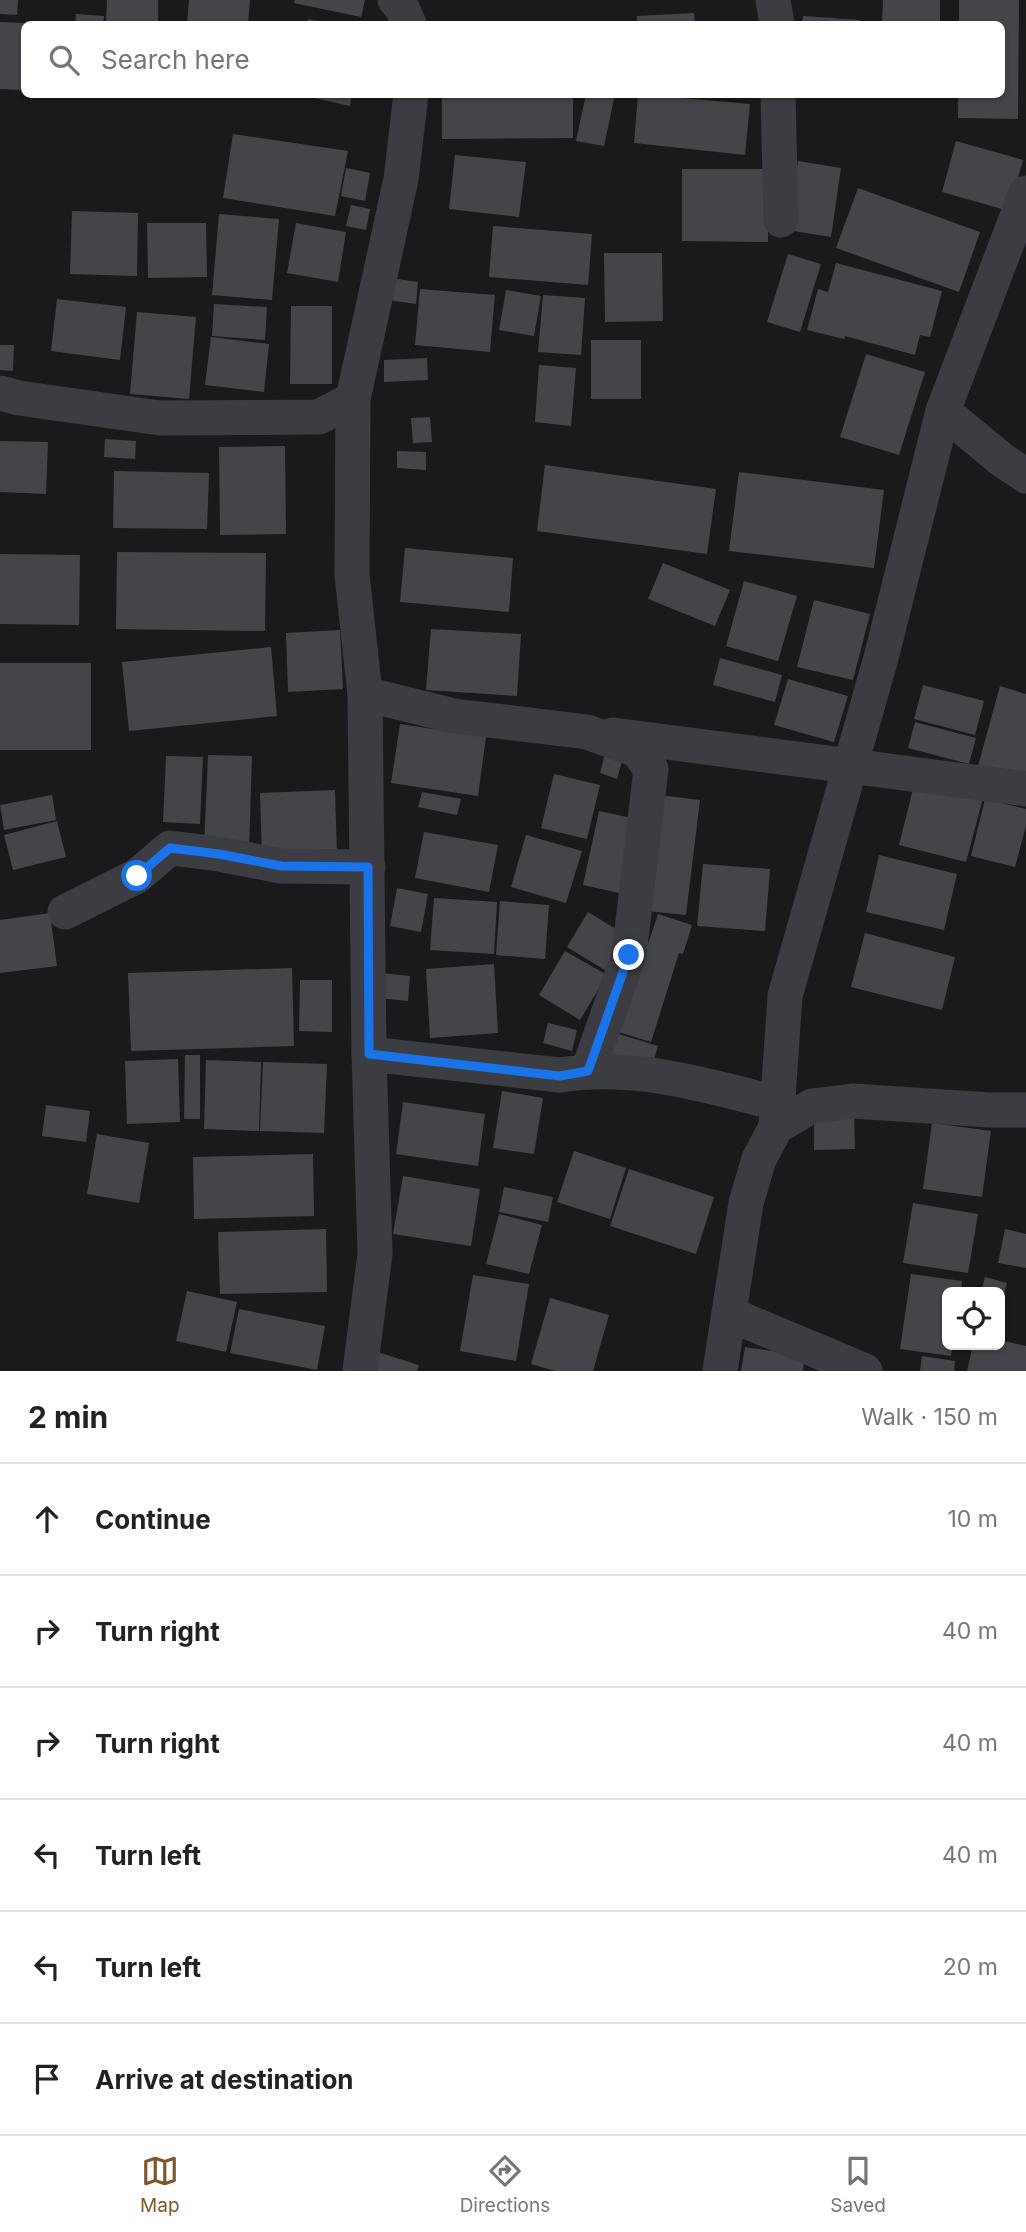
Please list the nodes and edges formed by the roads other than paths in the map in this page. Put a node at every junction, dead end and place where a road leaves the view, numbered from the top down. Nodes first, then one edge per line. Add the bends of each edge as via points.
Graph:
1 (396, 0) edge
2 (772, 0) edge
3 (408, 21) edge
4 (776, 21) edge
5 (411, 98) edge
6 (778, 98) edge
7 (1026, 193) edge
8 (780, 220) dead end
9 (0, 393) edge
10 (353, 399) junction
11 (943, 411) junction
12 (1026, 476) edge
13 (366, 694) junction
14 (587, 732) junction
15 (851, 765) junction
16 (1026, 789) edge
17 (368, 867) junction
18 (65, 912) dead end
19 (369, 1054) junction
20 (588, 1071) junction
21 (1026, 1110) edge
22 (776, 1115) junction
23 (729, 1314) junction
24 (360, 1371) edge
25 (720, 1371) edge
26 (865, 1371) edge

1 - 3 street
2 - 4 street
5 - 10 street via 401,179
6 - 8 street
7 - 11 street
9 - 10 street via 160,418 319,417
10 - 13 street via 352,575
11 - 12 street
11 - 15 street
13 - 14 street via 454,716
13 - 17 street
14 - 15 street
14 - 20 street via 637,750 651,769 629,955
15 - 16 street
15 - 22 street via 785,996
17 - 18 street via 281,866 170,848 137,876
17 - 19 street
19 - 20 street via 560,1076
19 - 24 street via 375,1254
20 - 22 street via 695,1083
21 - 22 street via 853,1101
22 - 23 street via 746,1203
23 - 25 street
23 - 26 street

